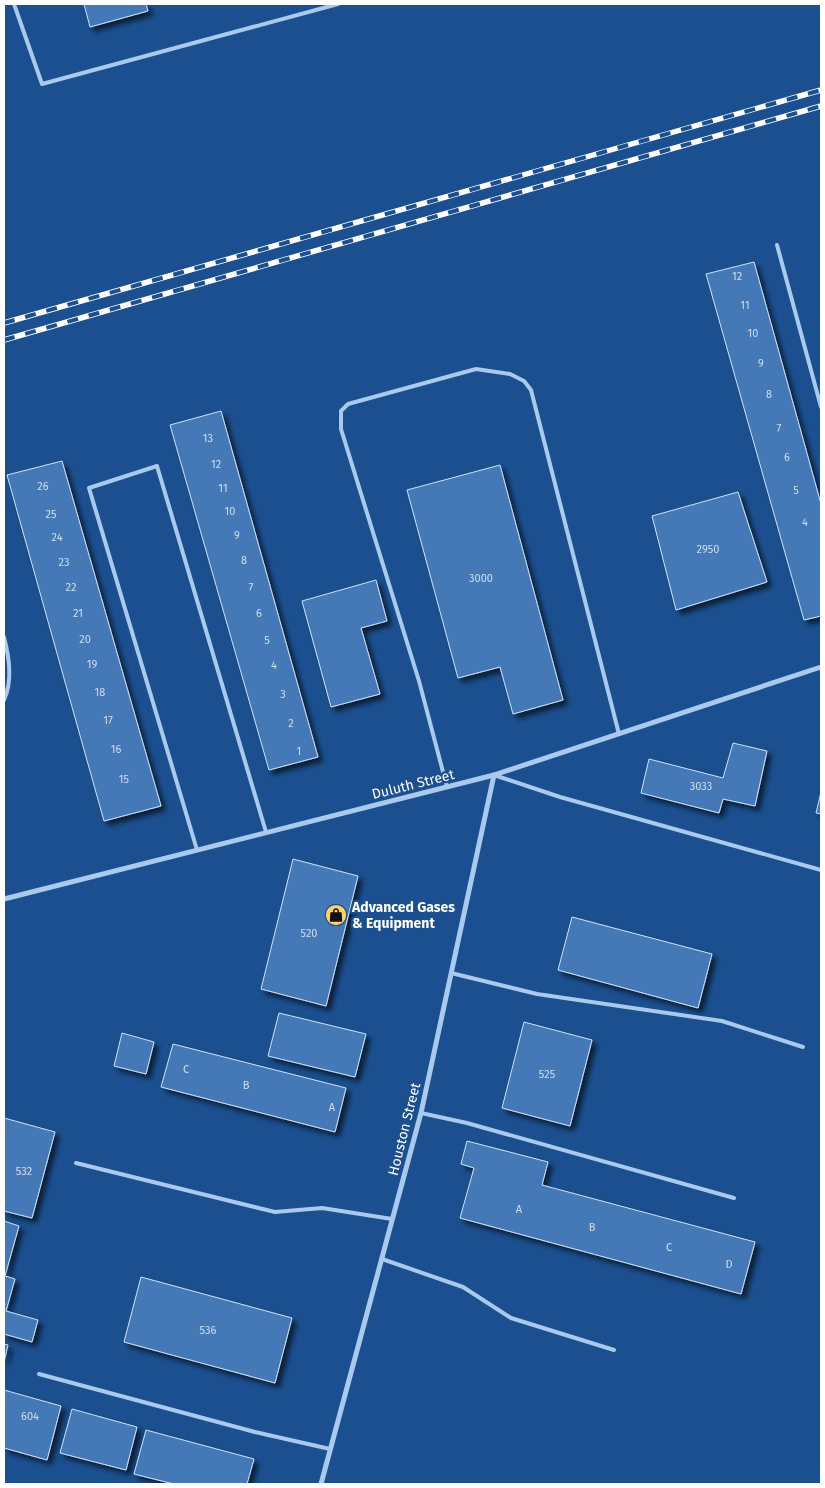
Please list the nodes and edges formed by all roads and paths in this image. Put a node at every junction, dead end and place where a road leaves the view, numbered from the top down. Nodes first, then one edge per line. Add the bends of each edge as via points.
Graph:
1 (14, 4) edge
2 (338, 4) edge
3 (777, 245) dead end
4 (821, 407) edge
5 (4, 637) edge
6 (821, 667) edge
7 (4, 700) edge
8 (619, 734) junction
9 (494, 775) junction
10 (447, 787) junction
11 (266, 832) junction
12 (197, 850) junction
13 (821, 870) edge
14 (4, 899) edge
15 (451, 973) junction
16 (803, 1047) dead end
17 (421, 1113) junction
18 (76, 1162) dead end
19 (734, 1198) dead end
20 (392, 1219) junction
21 (382, 1259) junction
22 (614, 1350) dead end
23 (39, 1374) dead end
24 (330, 1450) junction
25 (321, 1484) edge

1 - 2 lane via 42,84
3 - 4 lane
5 - 7 lane via 10,660
6 - 8 street, Duluth Street
8 - 9 street, Duluth Street
8 - 10 lane via 531,390 524,381 510,374 476,369 348,404 341,411 341,429 419,681
9 - 10 street, Duluth Street
9 - 13 lane via 560,797
9 - 15 street, Houston Street
10 - 11 street, Duluth Street
11 - 12 street, Duluth Street
11 - 12 lane via 157,466 89,488
12 - 14 street, Duluth Street
15 - 16 lane via 537,994 722,1021
15 - 17 street, Houston Street
17 - 19 lane
17 - 20 street, Houston Street
18 - 20 lane via 275,1212 322,1208
20 - 21 street, Houston Street
21 - 22 lane via 463,1288 511,1318
21 - 24 street, Houston Street
23 - 24 lane
24 - 25 street, Houston Street

